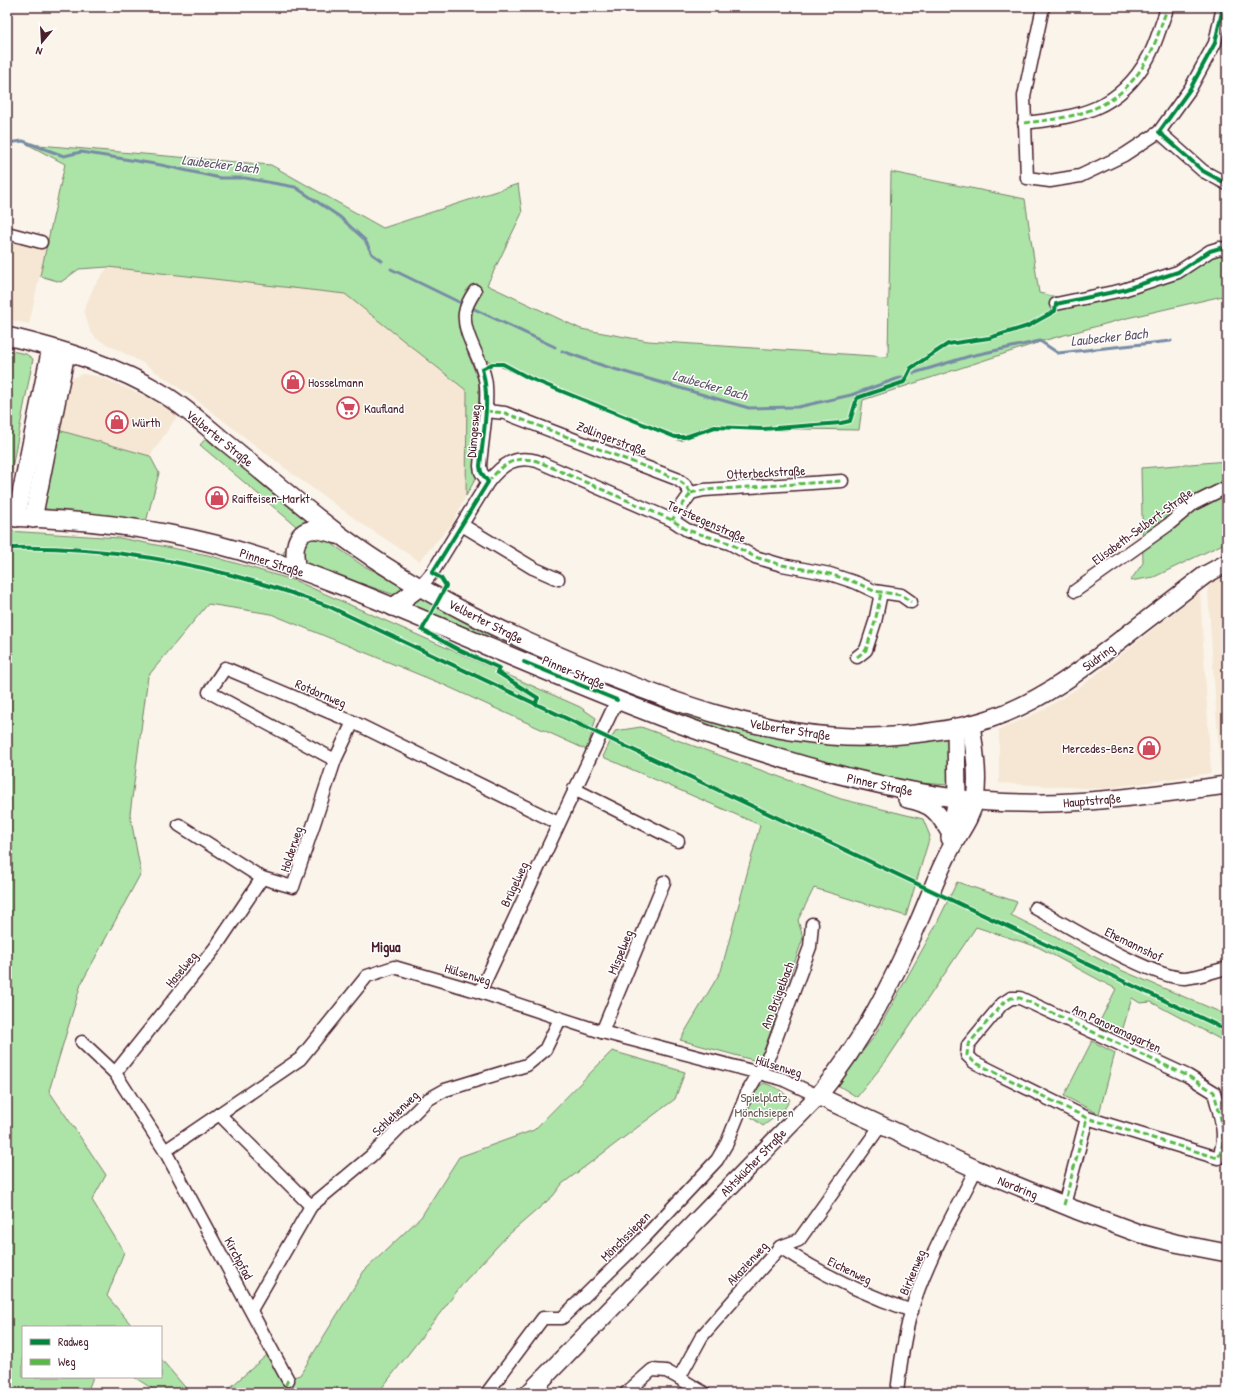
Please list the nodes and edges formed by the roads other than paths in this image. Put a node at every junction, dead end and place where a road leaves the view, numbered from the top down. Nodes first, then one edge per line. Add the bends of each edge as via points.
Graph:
1 (1043, 7) edge
2 (1164, 7) edge
3 (1223, 7) edge
4 (1024, 123) junction
5 (1159, 132) junction
6 (1227, 184) edge
7 (7, 233) edge
8 (41, 242) dead end
9 (1227, 250) edge
10 (472, 296) dead end
11 (1056, 304) dead end
12 (7, 336) edge
13 (59, 351) junction
14 (486, 412) junction
15 (842, 481) dead end
16 (488, 482) junction
17 (1227, 487) edge
18 (691, 493) junction
19 (11, 517) edge
20 (33, 519) junction
21 (672, 520) junction
22 (462, 525) junction
23 (342, 536) junction
24 (1227, 563) edge
25 (297, 569) junction
26 (558, 579) dead end
27 (420, 587) junction
28 (1075, 591) dead end
29 (881, 593) junction
30 (911, 602) dead end
31 (393, 607) junction
32 (857, 657) dead end
33 (617, 700) junction
34 (353, 722) junction
35 (964, 726) junction
36 (774, 756) junction
37 (335, 760) junction
38 (1227, 785) edge
39 (574, 789) junction
40 (957, 798) junction
41 (974, 800) junction
42 (558, 823) junction
43 (179, 826) dead end
44 (950, 834) junction
45 (678, 841) dead end
46 (948, 853) junction
47 (262, 878) junction
48 (664, 882) dead end
49 (1035, 908) dead end
50 (812, 924) dead end
51 (1227, 968) edge
52 (480, 992) junction
53 (560, 1019) junction
54 (602, 1032) junction
55 (82, 1042) dead end
56 (115, 1073) junction
57 (759, 1074) junction
58 (818, 1096) junction
59 (219, 1114) junction
60 (1087, 1118) junction
61 (880, 1125) junction
62 (165, 1151) junction
63 (976, 1169) junction
64 (1064, 1205) junction
65 (311, 1206) junction
66 (780, 1247) junction
67 (1227, 1253) edge
68 (251, 1310) junction
69 (912, 1311) junction
70 (679, 1378) junction
71 (288, 1380) dead end
72 (487, 1393) edge
73 (529, 1393) edge
74 (626, 1393) edge
75 (704, 1393) edge
76 (897, 1393) edge

1 - 4 street via 1024,96
2 - 4 street via 1166,12 1149,56 1137,76 1120,93 1096,109 1071,117
3 - 5 street via 1211,50 1190,89
4 - 5 street via 1027,178 1050,181 1080,176 1124,155
5 - 6 street via 1203,171
7 - 8 street
9 - 11 street via 1220,248 1210,251 1178,272 1143,284 1106,295
10 - 14 street, Dümgesweg via 464,314 485,378
12 - 13 street, Velberter Straße
13 - 19 street
13 - 20 street
13 - 23 street, Velberter Straße via 106,366 166,396 196,417
14 - 16 street, Dümgesweg via 480,466
14 - 18 street, Zollingerstraße via 505,413 657,470 677,479
15 - 18 street, Otterbeckstraße
16 - 21 street, Tersteegenstraße via 504,465 526,458
16 - 22 street
17 - 28 street, Elisabeth-Selbert-Straße via 1194,504
18 - 21 street
19 - 20 street, Pinner Straße
20 - 25 street, Pinner Straße via 123,526 213,544
21 - 29 street, Tersteegenstraße via 687,530 729,543 755,557 830,574
22 - 26 street via 533,568
22 - 27 street via 432,573
23 - 25 street via 318,530 302,534 294,548
23 - 27 street, Velberter Straße
24 - 35 street, Südring via 1205,575 1069,679 1038,698 996,717
25 - 31 street, Pinner Straße
27 - 31 street
27 - 35 street, Velberter Straße via 521,640 572,661 709,712 754,724 832,736 865,737
29 - 30 street, Tersteegenstraße via 901,595
29 - 32 street via 866,650
31 - 33 street, Pinner Straße
33 - 36 street, Pinner Straße via 709,735
33 - 39 street, Brügelweg
34 - 37 street, Holderweg
34 - 37 street, Rotdornweg via 225,668 209,692
34 - 42 street, Rotdornweg
35 - 40 street, Abtskücher Straße
35 - 41 street, Abtskücher Straße via 976,780
36 - 40 street, Pinner Straße via 874,783
36 - 44 street via 792,768 820,780 929,805 938,812
37 - 47 street, Holderweg via 293,887
38 - 41 street, Hauptstraße via 1073,803
39 - 42 street, Brügelweg
39 - 45 street
40 - 41 street, Hauptstraße
40 - 44 street, Abtskücher Straße
41 - 46 street, Abtskücher Straße via 968,820
42 - 52 street, Brügelweg
43 - 47 street, Holderweg
44 - 46 street, Abtskücher Straße
46 - 58 street, Abtskücher Straße via 876,1012 835,1076
47 - 56 street, Haselweg via 215,948
48 - 54 street, Mispelweg
49 - 51 street, Ehemannshof via 1107,947 1165,974 1185,978
50 - 57 street, Am Brügelbach via 810,947 771,1052
52 - 53 street, Hülsenweg
52 - 59 street, Hülsenweg via 394,967 367,976 300,1059
53 - 54 street, Hülsenweg
53 - 65 street, Schlehenweg via 545,1050 527,1065 445,1090 427,1100 371,1156
54 - 57 street, Hülsenweg
55 - 56 street
56 - 62 street
57 - 58 street, Hülsenweg via 787,1081
57 - 72 street, Mönchssiepen via 747,1092 727,1143 717,1160 643,1239 562,1318 543,1318
58 - 61 street, Nordring
58 - 73 street, Abtskücher Straße
59 - 62 street, Hülsenweg
59 - 65 street
60 - 60 street, Am Panoramagarten via 974,1062 967,1056 968,1045 1002,1004 1011,998 1020,998 1188,1076 1214,1092 1222,1123 1223,1149 1218,1158
60 - 64 street
61 - 63 street, Nordring
61 - 66 street, Akazienweg via 799,1240
62 - 68 street, Kirchpfad
63 - 64 street, Nordring
63 - 69 street, Birkenweg via 929,1266
64 - 67 street, Nordring via 1138,1233
65 - 68 street, Schlehenweg
66 - 69 street, Eichenweg via 807,1265 879,1300
66 - 70 street, Akazienweg via 702,1336
68 - 71 street, Kirchpfad
69 - 76 street, Birkenweg via 899,1367
70 - 74 street via 666,1371 652,1370
70 - 75 street

